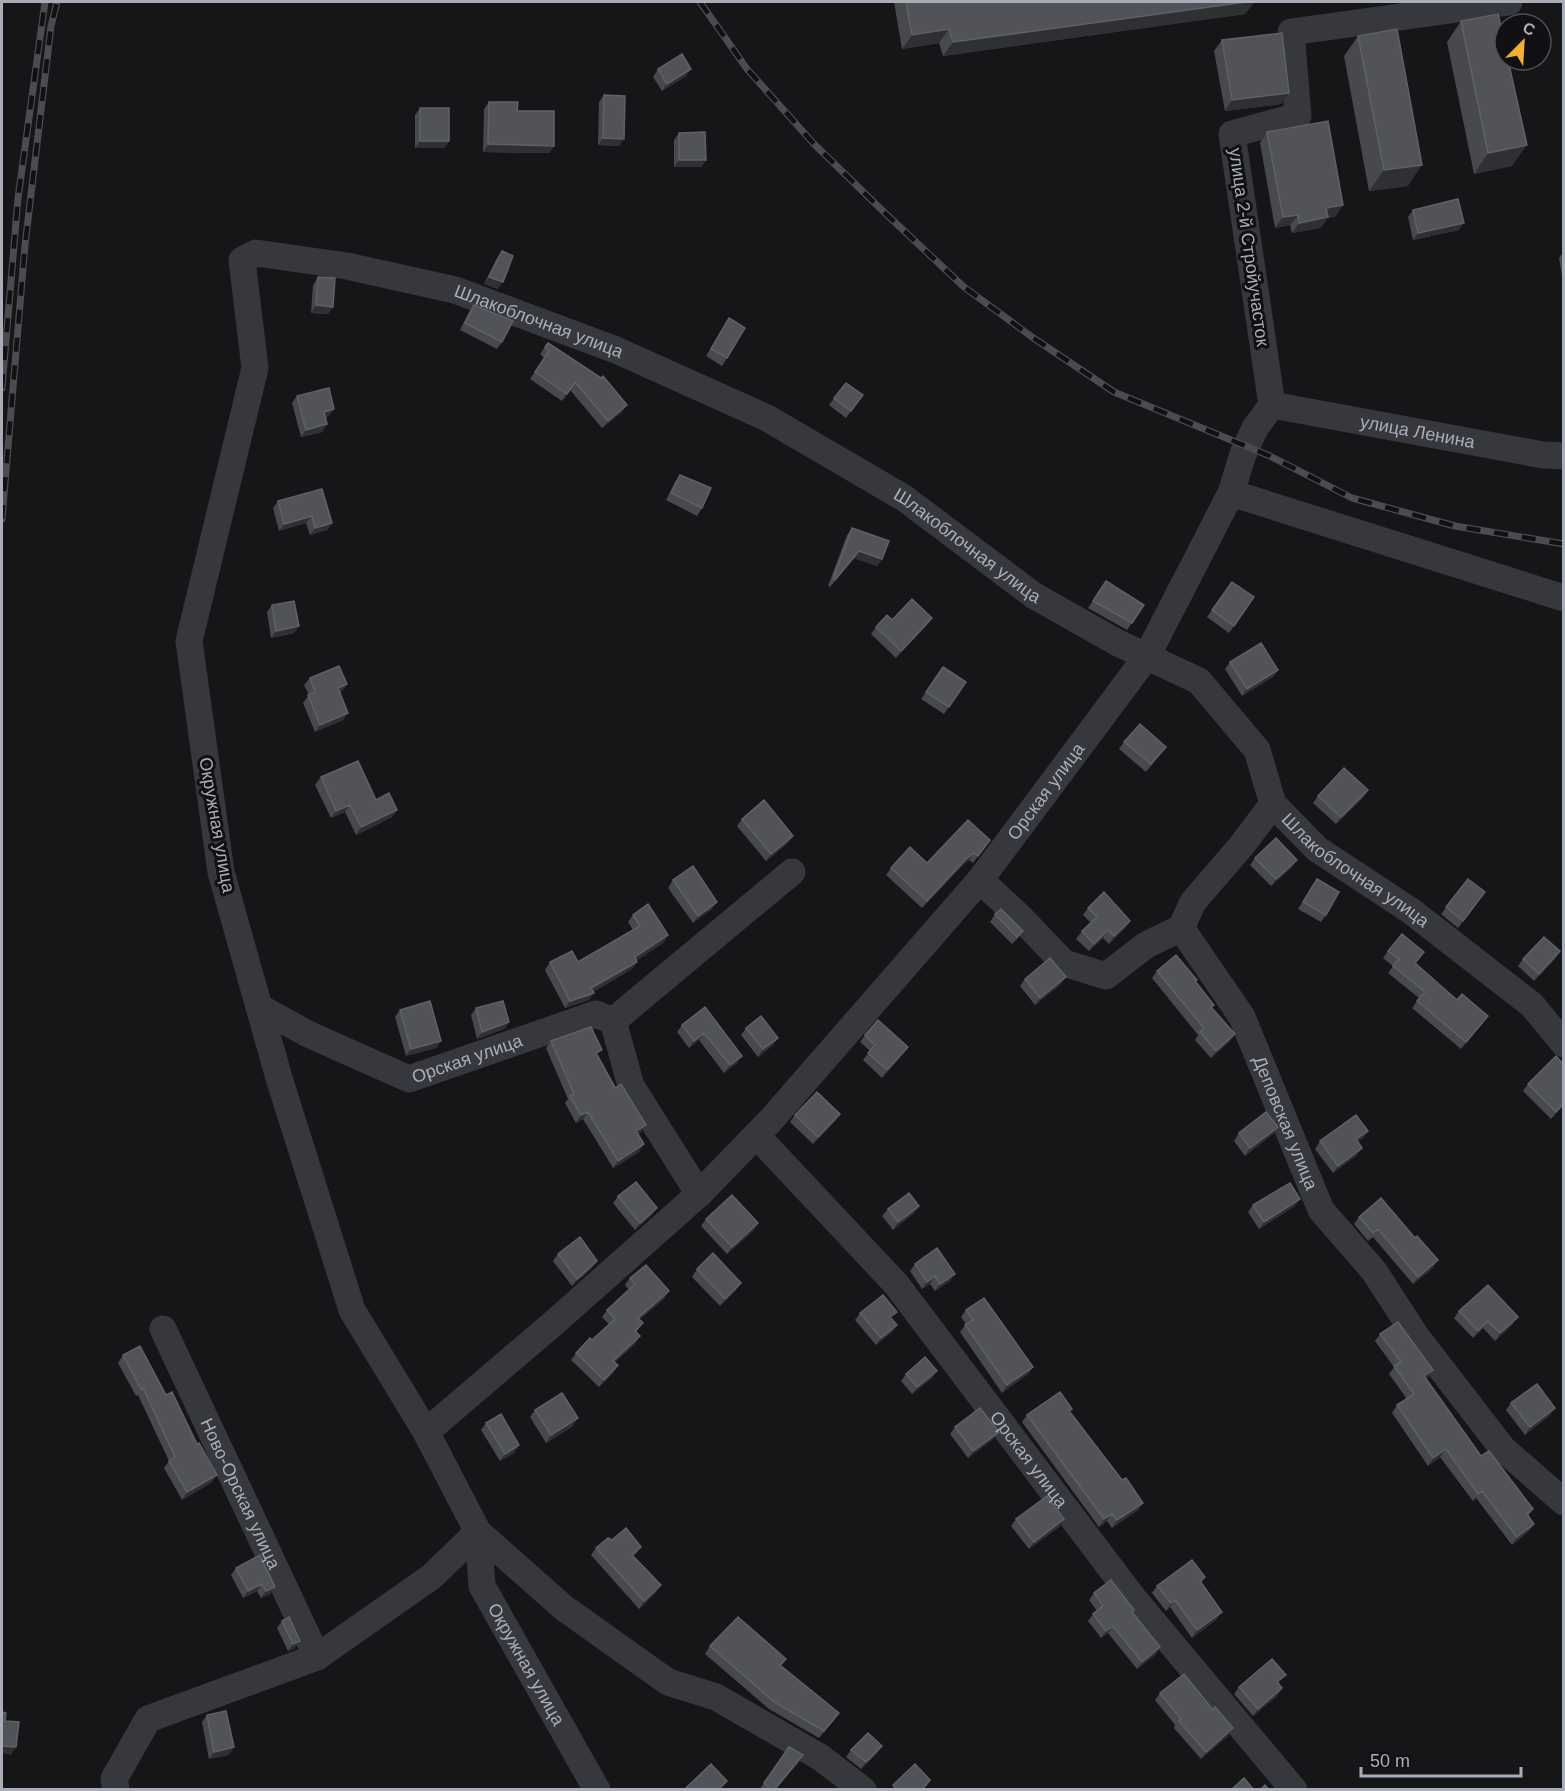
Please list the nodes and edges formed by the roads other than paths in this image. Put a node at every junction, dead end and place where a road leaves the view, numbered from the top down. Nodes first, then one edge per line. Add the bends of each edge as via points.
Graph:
1 (1509, 2) edge
2 (242, 260) joint
3 (1272, 405) junction
4 (1563, 456) edge
5 (1231, 493) junction
6 (1563, 598) edge
7 (1147, 656) junction
8 (1273, 804) junction
9 (792, 872) dead end
10 (980, 880) junction
11 (1181, 928) junction
12 (259, 1007) junction
13 (613, 1021) junction
14 (1563, 1044) edge
15 (757, 1136) junction
16 (699, 1194) junction
17 (163, 1329) dead end
18 (426, 1432) junction
19 (1563, 1502) edge
20 (478, 1532) junction
21 (317, 1657) junction
22 (115, 1784) edge
23 (597, 1790) edge
24 (863, 1790) edge
25 (1294, 1790) edge

1 - 3 street, улица 2-й Стройучасток via 1291,32 1298,116 1232,134
2 - 7 street, Шлакоблочная улица via 256,253 335,264 455,290 616,350 767,418 904,498 1033,595
2 - 12 street, Окружная улица via 255,369 189,641 221,872
3 - 4 street, улица Ленина
3 - 5 street, Орская улица via 1255,428
5 - 6 street
5 - 7 street, Орская улица
7 - 8 street, Шлакоблочная улица via 1199,681 1257,750
7 - 10 street, Орская улица
8 - 11 street via 1193,902
8 - 14 street, Шлакоблочная улица via 1317,849 1411,911 1532,1005
9 - 13 street
10 - 11 street via 1064,963 1106,976 1146,945
10 - 15 street, Орская улица
11 - 19 street, Деповская улица via 1242,1017 1321,1210 1374,1271 1416,1336 1503,1449
12 - 13 street, Орская улица via 308,1034 409,1079 596,1014
12 - 18 street, Окружная улица via 352,1310
13 - 16 street via 631,1086
15 - 16 street, Орская улица
15 - 25 street, Орская улица via 896,1284 1134,1599
16 - 18 street, Орская улица
17 - 21 street, Ново-Орская улица
18 - 20 street, Окружная улица
20 - 21 street via 431,1577
20 - 23 street, Окружная улица via 482,1586
20 - 24 street via 564,1608 668,1682 716,1697 820,1757
21 - 22 street via 148,1719

